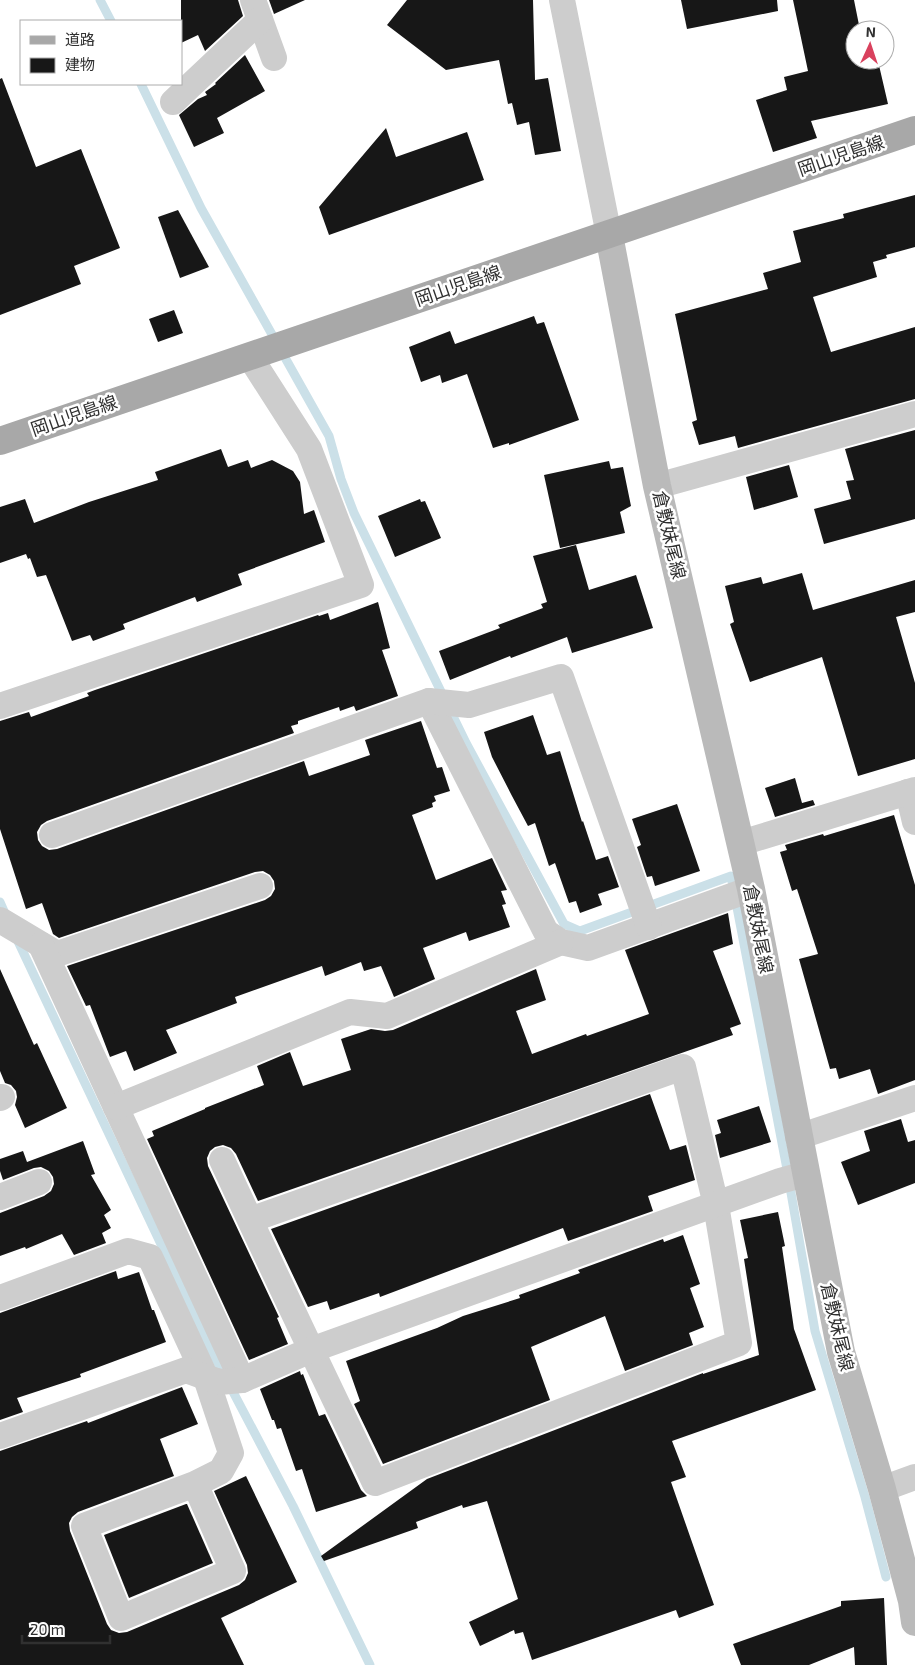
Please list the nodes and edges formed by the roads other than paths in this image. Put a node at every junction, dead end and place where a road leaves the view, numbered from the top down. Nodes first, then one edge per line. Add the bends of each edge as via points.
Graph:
1 (562, 0) edge
2 (256, 10) edge
3 (274, 58) dead end
4 (173, 102) dead end
5 (915, 130) edge
6 (609, 235) junction
7 (271, 350) junction
8 (915, 414) edge
9 (0, 441) edge
10 (657, 486) junction
11 (440, 702) junction
12 (0, 706) edge
13 (911, 791) edge
14 (915, 822) edge
15 (52, 835) dead end
16 (741, 843) junction
17 (260, 886) dead end
18 (740, 893) junction
19 (645, 916) junction
20 (0, 920) edge
21 (36, 942) junction
22 (562, 942) junction
23 (915, 1098) edge
24 (116, 1107) junction
25 (798, 1137) junction
26 (222, 1160) dead end
27 (794, 1177) junction
28 (39, 1182) dead end
29 (0, 1196) edge
30 (716, 1205) junction
31 (250, 1220) junction
32 (0, 1298) edge
33 (311, 1350) junction
34 (226, 1380) junction
35 (0, 1436) edge
36 (915, 1477) edge
37 (195, 1484) junction
38 (882, 1489) junction
39 (915, 1622) edge

1 - 6 street
2 - 3 street
2 - 4 street
5 - 6 main road, 岡山児島線
6 - 7 main road, 岡山児島線
6 - 10 main road, 倉敷妹尾線
7 - 9 main road, 岡山児島線
7 - 12 street via 361,585
8 - 10 street
10 - 16 main road, 倉敷妹尾線
11 - 15 street
11 - 19 street via 469,705 561,677
11 - 22 street via 546,932
13 - 14 street
13 - 16 street
16 - 18 main road, 倉敷妹尾線
17 - 21 street via 57,954
18 - 19 street
18 - 25 main road, 倉敷妹尾線
19 - 22 street via 588,948
20 - 21 street
21 - 24 street
22 - 24 street via 387,1016 350,1012
23 - 25 street
24 - 34 street
25 - 27 main road, 倉敷妹尾線
26 - 31 street
27 - 30 street
27 - 38 main road, 倉敷妹尾線
28 - 29 street
30 - 31 street via 682,1067
30 - 33 street
30 - 33 street via 739,1343 375,1483
31 - 33 street
32 - 34 street via 128,1251 150,1257
33 - 34 street
34 - 35 street via 186,1370
34 - 37 street via 231,1453 220,1471
36 - 38 street
37 - 37 street via 84,1526 122,1618 233,1571
38 - 39 main road, 倉敷妹尾線

